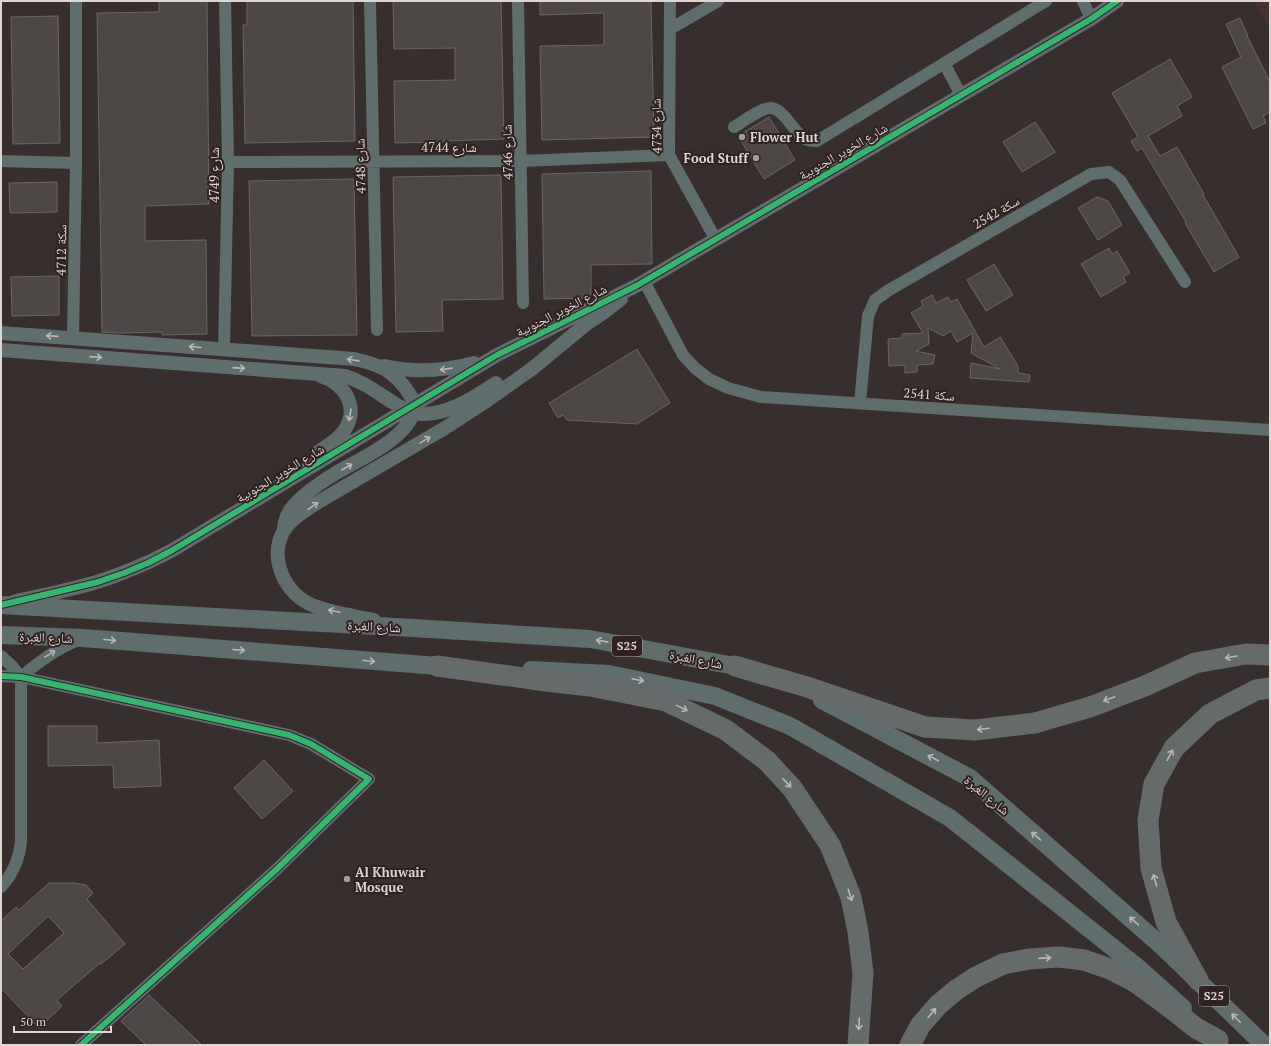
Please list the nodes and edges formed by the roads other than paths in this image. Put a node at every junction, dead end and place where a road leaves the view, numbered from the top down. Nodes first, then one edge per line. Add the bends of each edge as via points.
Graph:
1 (76, 1) edge
2 (225, 1) edge
3 (370, 1) edge
4 (518, 1) edge
5 (670, 1) edge
6 (718, 1) edge
7 (1046, 1) edge
8 (1083, 1) edge
9 (1117, 1) edge
10 (1091, 19) junction
11 (670, 29) junction
12 (944, 63) junction
13 (961, 95) junction
14 (734, 127) dead end
15 (669, 155) junction
16 (1, 161) edge
17 (374, 161) junction
18 (521, 161) junction
19 (228, 162) junction
20 (76, 163) junction
21 (715, 238) junction
22 (1185, 282) dead end
23 (640, 283) junction
24 (523, 303) dead end
25 (585, 325) junction
26 (377, 330) dead end
27 (1, 333) edge
28 (73, 337) junction
29 (1, 350) edge
30 (224, 350) junction
31 (497, 355) junction
32 (377, 365) junction
33 (308, 373) junction
34 (860, 404) junction
35 (412, 409) junction
36 (1270, 430) edge
37 (217, 523) junction
38 (284, 532) junction
39 (1, 605) edge
40 (413, 628) junction
41 (1, 635) edge
42 (83, 638) junction
43 (1270, 655) edge
44 (1, 656) edge
45 (437, 666) junction
46 (735, 666) junction
47 (1, 676) edge
48 (21, 677) junction
49 (1270, 688) edge
50 (1, 887) edge
51 (1198, 980) junction
52 (1220, 1042) edge
53 (81, 1045) edge
54 (858, 1045) edge
55 (910, 1045) edge
56 (1264, 1045) edge

1 - 20 street, سكة 4712
2 - 19 street, 4749 شارع
3 - 17 street, 4748 شارع
4 - 18 street, 4746 شارع
5 - 11 street, 4734 شارع
6 - 11 street
7 - 12 street
8 - 10 street
9 - 10 street, شارع الخوير الجنوبية
10 - 13 street, شارع الخوير الجنوبية
11 - 15 street, 4734 شارع
12 - 13 street
12 - 14 street via 817,141 806,141 798,135 781,112 772,108 766,108
13 - 21 street, شارع الخوير الجنوبية
15 - 18 street, 4744 شارع
15 - 21 street, 4734 شارع
16 - 20 street
17 - 18 street, 4744 شارع
17 - 19 street, 4744 شارع
17 - 26 street, 4748 شارع
18 - 24 street, 4746 شارع
19 - 30 street, 4749 شارع
20 - 28 street, سكة 4712
21 - 23 street, شارع الخوير الجنوبية
22 - 34 street, سكة 2542 via 1120,180 1109,172 1091,174 875,300 868,316
23 - 25 street, شارع الخوير الجنوبية
23 - 31 street, شارع الخوير الجنوبية
23 - 34 street, سكة 2541 via 683,354 694,368 709,379 728,388 761,397
25 - 35 street via 463,403 439,412
38 -> 25 street, شارع الخوير الجنوبية via 292,522 320,501 484,402 533,368
28 -> 27 street
30 -> 28 street
29 -> 33 street
32 -> 30 street via 354,359
31 -> 32 street via 458,368 438,370 404,370
31 - 35 street, شارع الخوير الجنوبية
32 - 35 street via 392,374 407,390
33 - 35 street via 355,379
33 -> 37 street via 323,376 345,392 351,405 351,412 344,431 328,446 236,505
34 - 36 street, سكة 2541
35 - 37 street, شارع الخوير الجنوبية
38 -> 35 street via 284,521 300,499 335,473 387,443 404,430
37 - 39 street, شارع الخوير الجنوبية via 165,554 124,573 98,582
40 -> 38 street, شارع الخوير الجنوبية via 312,606 300,599 288,585 280,569 277,556
39 - 40 main road, شارع الغبرة / S25
46 -> 40 main road, شارع الغبرة / S25 via 590,639
41 - 42 main road, شارع الغبرة / S25
42 -> 45 main road, شارع الغبرة / S25
48 -> 42 street via 50,654
43 -> 46 highway via 1246,654 1195,663 1090,707 1035,723 975,730 925,727 807,686
44 - 48 street
45 -> 52 main road, شارع الغبرة / S25 via 609,674 715,696 790,726 950,818 1136,966
45 -> 54 highway via 590,686 666,701 726,730 767,761 792,788 830,845 851,897 863,973
51 -> 46 main road, شارع الغبرة / S25 via 970,778 826,701
47 - 48 street
48 - 50 street via 21,842 15,868
48 - 53 street via 289,735 322,750 369,779 277,870
51 -> 49 highway via 1166,922 1151,868 1148,820 1154,784 1174,748 1210,714 1256,690
56 -> 51 main road, شارع الغبرة / S25
55 -> 52 highway via 920,1026 938,1006 976,977 1003,964 1059,957 1084,960 1110,969 1135,982 1196,1028

